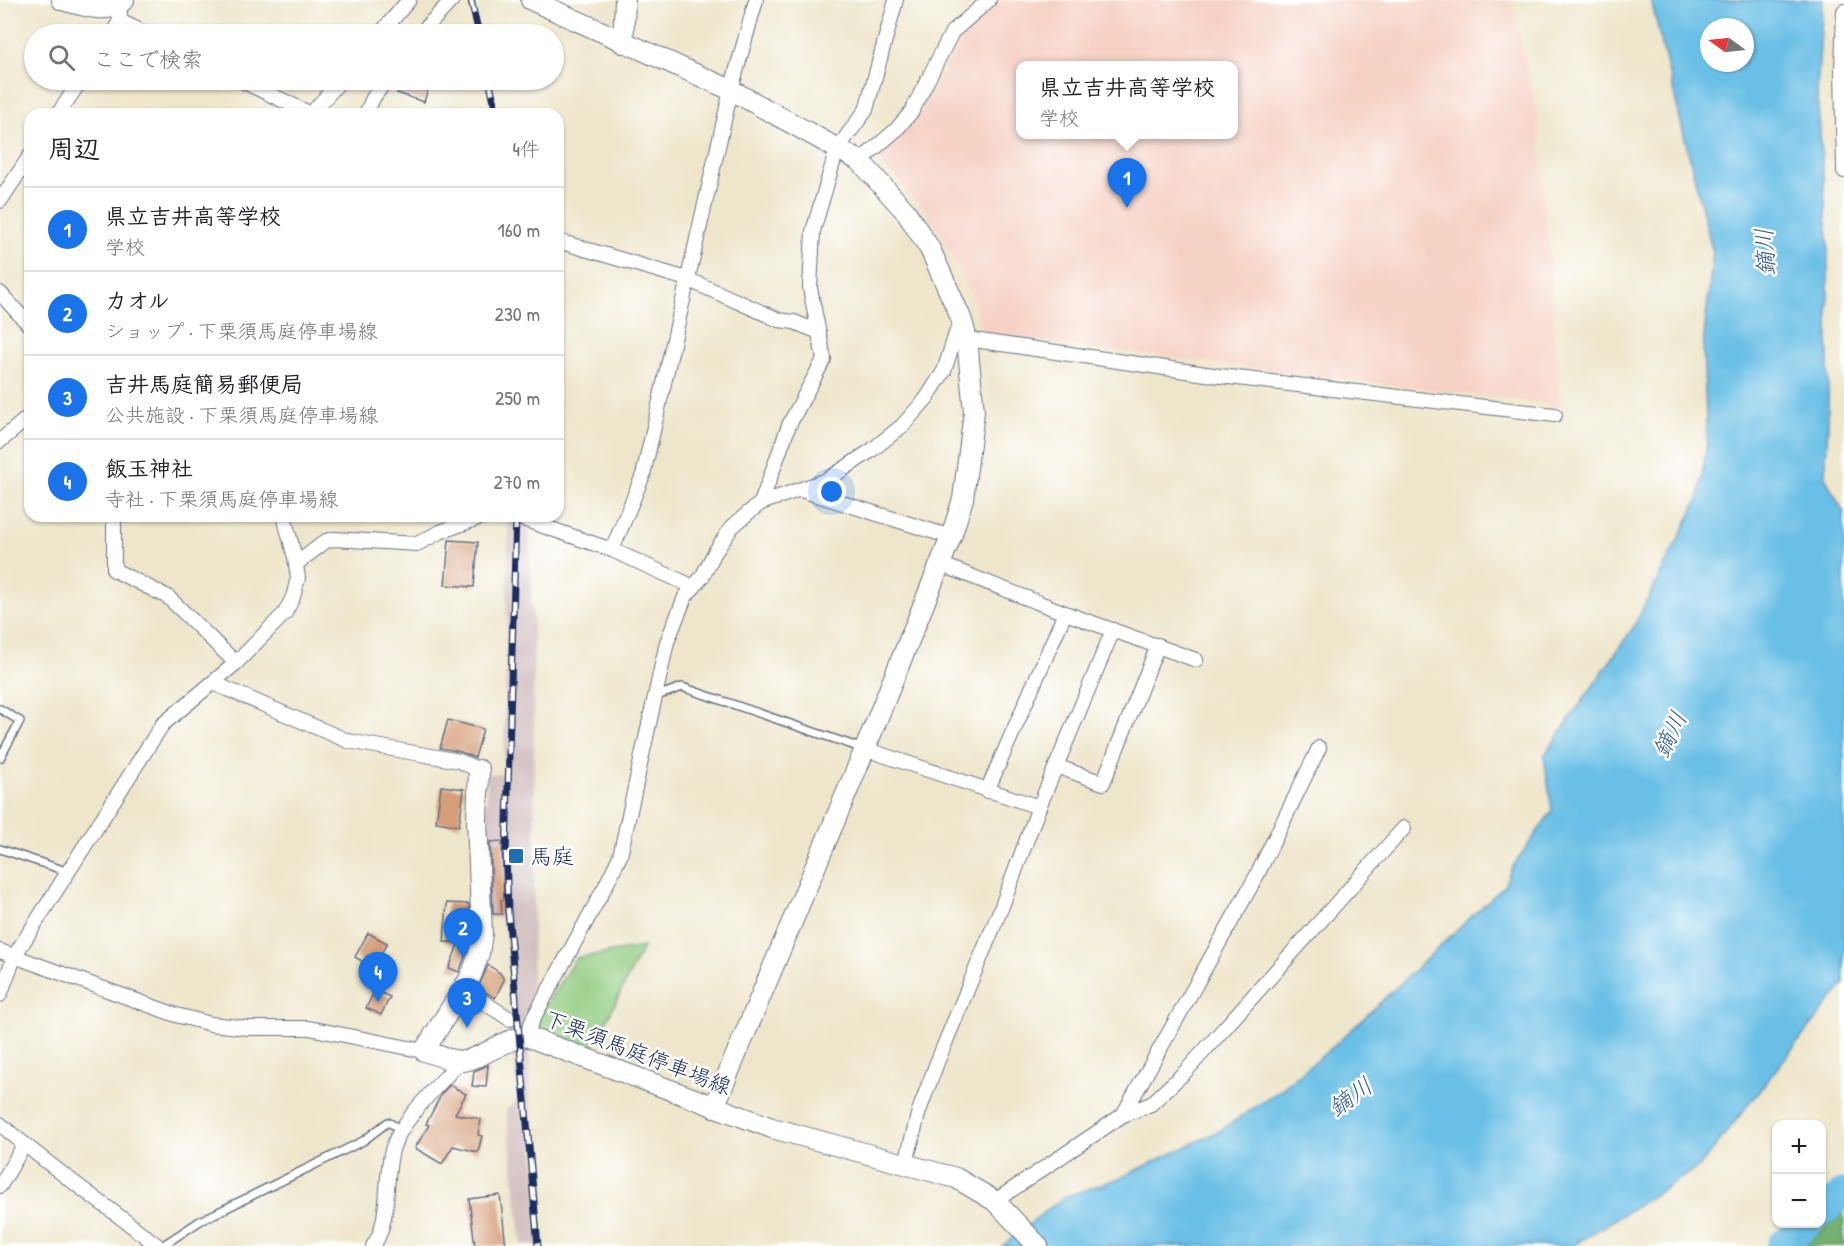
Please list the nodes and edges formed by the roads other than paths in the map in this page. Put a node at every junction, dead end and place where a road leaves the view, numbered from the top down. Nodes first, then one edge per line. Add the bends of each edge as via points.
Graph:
1 (62, 0) edge
2 (409, 0) edge
3 (452, 0) edge
4 (531, 0) edge
5 (625, 0) edge
6 (756, 0) edge
7 (896, 0) edge
8 (989, 0) edge
9 (122, 8) edge
10 (1844, 11) edge
11 (116, 24) edge
12 (137, 24) edge
13 (389, 24) edge
14 (429, 24) edge
15 (623, 43) junction
16 (1843, 70) edge
17 (74, 90) edge
18 (261, 90) edge
19 (331, 90) edge
20 (379, 90) edge
21 (731, 90) junction
22 (62, 108) edge
23 (298, 108) edge
24 (316, 108) edge
25 (369, 108) edge
26 (1843, 140) edge
27 (837, 149) junction
28 (861, 161) junction
29 (24, 165) edge
30 (1844, 171) edge
31 (0, 201) edge
32 (564, 243) edge
33 (687, 279) junction
34 (0, 293) edge
35 (961, 318) junction
36 (24, 319) edge
37 (819, 332) junction
38 (967, 339) junction
39 (1555, 415) dead end
40 (24, 421) edge
41 (0, 441) edge
42 (801, 490) junction
43 (761, 503) junction
44 (114, 522) edge
45 (286, 522) edge
46 (468, 522) edge
47 (531, 522) edge
48 (951, 537) junction
49 (612, 550) junction
50 (296, 564) junction
51 (940, 564) junction
52 (694, 587) junction
53 (1065, 613) junction
54 (1113, 630) junction
55 (1158, 645) junction
56 (1196, 660) dead end
57 (236, 663) junction
58 (213, 683) junction
59 (657, 696) junction
60 (0, 709) edge
61 (1319, 748) dead end
62 (865, 749) junction
63 (0, 758) edge
64 (1056, 765) junction
65 (479, 770) joint
66 (987, 791) junction
67 (1039, 807) junction
68 (1404, 828) dead end
69 (0, 849) edge
70 (69, 872) junction
71 (0, 951) edge
72 (15, 955) junction
73 (463, 989) junction
74 (0, 994) edge
75 (510, 1019) dead end
76 (526, 1036) junction
77 (424, 1051) junction
78 (460, 1061) junction
79 (714, 1107) junction
80 (1124, 1115) junction
81 (0, 1124) edge
82 (402, 1130) junction
83 (24, 1144) junction
84 (906, 1163) junction
85 (0, 1186) edge
86 (1001, 1207) junction
87 (160, 1246) edge
88 (374, 1246) edge
89 (1038, 1246) edge

1 - 9 street via 96,9
2 - 13 street
3 - 14 street
4 - 15 street
5 - 15 street
6 - 21 street
7 - 27 street via 866,110
8 - 28 street via 952,32 912,111
9 - 11 street
9 - 12 street
10 - 16 street
15 - 21 street
16 - 26 street
17 - 22 street
18 - 23 street
19 - 24 street
20 - 25 street
21 - 27 street
21 - 33 street
26 - 30 street
27 - 28 street
27 - 37 street via 813,231 810,288
28 - 35 street via 906,213 930,249
29 - 31 street
32 - 33 street
33 - 37 street via 779,320
33 - 49 street via 643,475
34 - 36 street
35 - 38 street
35 - 42 street via 944,371 902,426 850,466
37 - 43 street via 824,359 789,425
38 - 39 street via 1220,376
38 - 48 street via 974,412 963,499
40 - 41 street
42 - 43 street
42 - 48 street
43 - 52 street via 732,527
44 - 57 street via 114,570 168,597
45 - 50 street
46 - 50 street via 417,544 326,541
47 - 49 street
48 - 51 street
49 - 52 street
50 - 57 street via 298,578 285,613
51 - 53 street
51 - 62 street
52 - 59 street via 685,597 667,642
53 - 54 street
53 - 66 street
54 - 55 street
54 - 64 street
55 - 56 street
55 - 64 street via 1103,783
57 - 58 street
58 - 65 street via 348,741 459,761
58 - 70 street via 162,724
59 - 62 lane via 682,687
59 - 76 street via 620,856
60 - 63 lane via 20,721
61 - 80 street via 1256,876
62 - 66 street
62 - 79 street
64 - 67 street
65 - 73 street via 482,933 479,954
66 - 67 street
67 - 84 street via 919,1111
68 - 80 street via 1186,1071 1151,1104
69 - 70 lane
70 - 72 street
71 - 72 street
72 - 74 street
72 - 77 street via 176,1015 211,1024 309,1028
73 - 75 street
73 - 77 street
76 - 78 street, 下栗須馬庭停車場線
76 - 79 street, 下栗須馬庭停車場線
77 - 78 street
78 - 82 street
79 - 84 street, 下栗須馬庭停車場線 via 772,1128
80 - 86 street
81 - 83 street
82 - 87 lane via 388,1122 363,1141 200,1221
82 - 88 street via 393,1148 383,1225
83 - 85 street
83 - 87 street
84 - 86 street, 下栗須馬庭停車場線 via 956,1178
86 - 89 street, 下栗須馬庭停車場線

